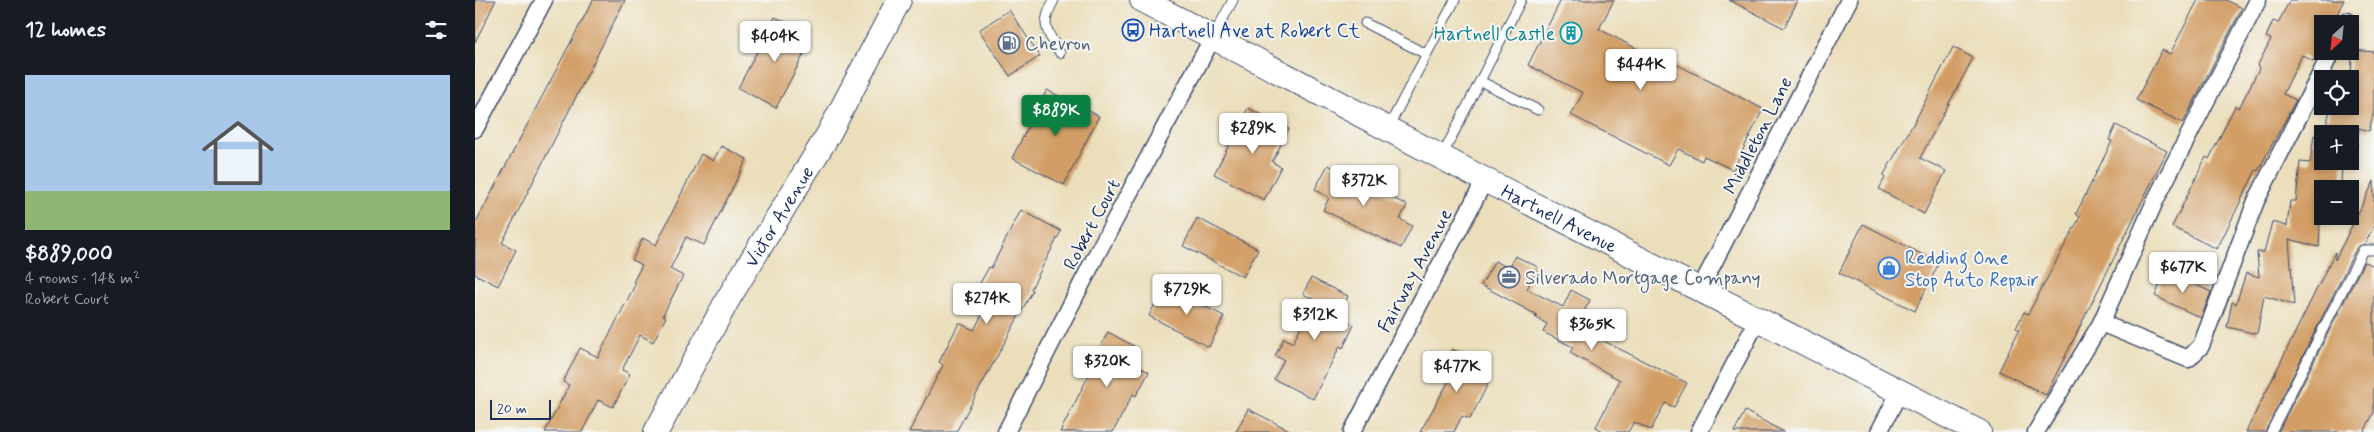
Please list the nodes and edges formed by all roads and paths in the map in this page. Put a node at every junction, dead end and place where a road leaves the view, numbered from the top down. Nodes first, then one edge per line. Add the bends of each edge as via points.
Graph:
1 (544, 0) edge
2 (899, 0) edge
3 (1054, 0) edge
4 (1142, 0) edge
5 (1233, 0) edge
6 (1455, 0) edge
7 (1521, 0) edge
8 (1849, 0) edge
9 (2257, 0) edge
10 (1365, 23) dead end
11 (1213, 37) junction
12 (1060, 53) dead end
13 (1426, 54) junction
14 (2327, 60) edge
15 (1480, 81) junction
16 (1538, 110) dead end
17 (1387, 128) junction
18 (475, 129) edge
19 (1441, 157) junction
20 (1485, 180) junction
21 (2374, 250) edge
22 (1700, 289) junction
23 (1758, 318) junction
24 (2101, 323) junction
25 (1900, 391) junction
26 (656, 432) edge
27 (1006, 432) edge
28 (1352, 432) edge
29 (1699, 432) edge
30 (1879, 432) edge
31 (1979, 432) edge
32 (2036, 432) edge
33 (2271, 432) edge

1 - 18 street
2 - 26 main road, Victor Avenue via 828,135 728,298
3 - 12 lane via 1047,12 1045,28
4 - 11 main road, Hartnell Avenue
5 - 11 lane
6 - 13 lane
7 - 15 lane
8 - 22 street, Middleton Lane
9 - 24 street via 2156,199
10 - 13 lane
11 - 17 main road, Hartnell Avenue
11 - 27 street, Robert Court
13 - 17 lane
14 - 24 street via 2256,201 2201,346 2188,359
15 - 16 lane
15 - 19 lane
17 - 19 main road, Hartnell Avenue
19 - 20 main road, Hartnell Avenue
20 - 22 main road, Hartnell Avenue
20 - 28 street, Fairway Avenue
21 - 33 lane via 2363,250
22 - 23 main road, Hartnell Avenue
23 - 25 main road, Hartnell Avenue
23 - 29 street
24 - 32 street
25 - 30 street
25 - 31 main road, Hartnell Avenue

